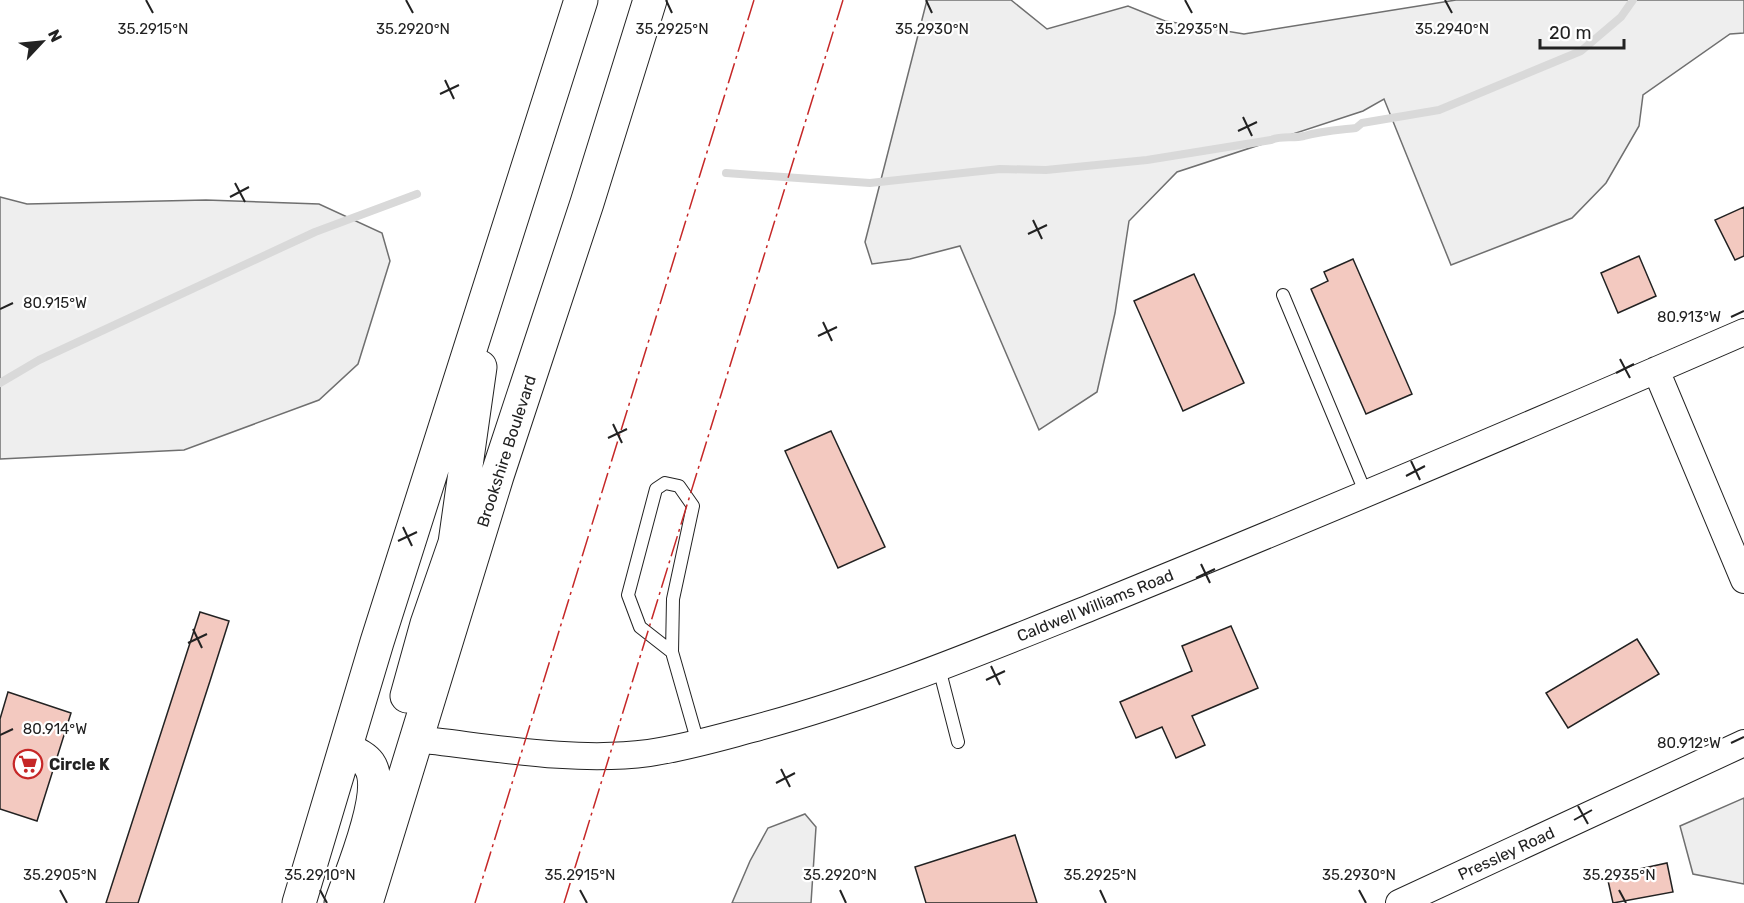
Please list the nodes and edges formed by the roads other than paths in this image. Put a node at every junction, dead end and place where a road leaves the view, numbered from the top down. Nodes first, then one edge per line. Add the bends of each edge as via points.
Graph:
1 (581, 0) edge
2 (650, 0) edge
3 (494, 276) junction
4 (1283, 295) dead end
5 (1744, 332) edge
6 (1656, 370) junction
7 (1366, 494) junction
8 (1744, 580) edge
9 (672, 652) junction
10 (939, 668) junction
11 (416, 739) junction
12 (957, 742) dead end
13 (698, 743) junction
14 (1744, 743) edge
15 (346, 749) junction
16 (299, 903) edge
17 (341, 903) edge
18 (366, 903) edge
19 (1399, 903) edge

1 - 3 highway
2 - 11 highway, Brookshire Boulevard
3 - 11 highway via 455,543 406,701
3 - 15 highway
4 - 7 lane
5 - 6 street, Caldwell Williams Road
6 - 7 street, Caldwell Williams Road
6 - 8 street
7 - 10 street, Caldwell Williams Road
9 - 9 lane via 640,627 628,596 656,489 666,483 679,486 693,506 673,599
9 - 13 lane
10 - 12 lane
10 - 13 street, Caldwell Williams Road via 801,716
11 - 13 street, Caldwell Williams Road via 532,753 621,755
11 - 18 highway, Brookshire Boulevard
14 - 19 street, Pressley Road
15 - 16 highway
15 - 17 highway via 365,759 376,781 360,848

